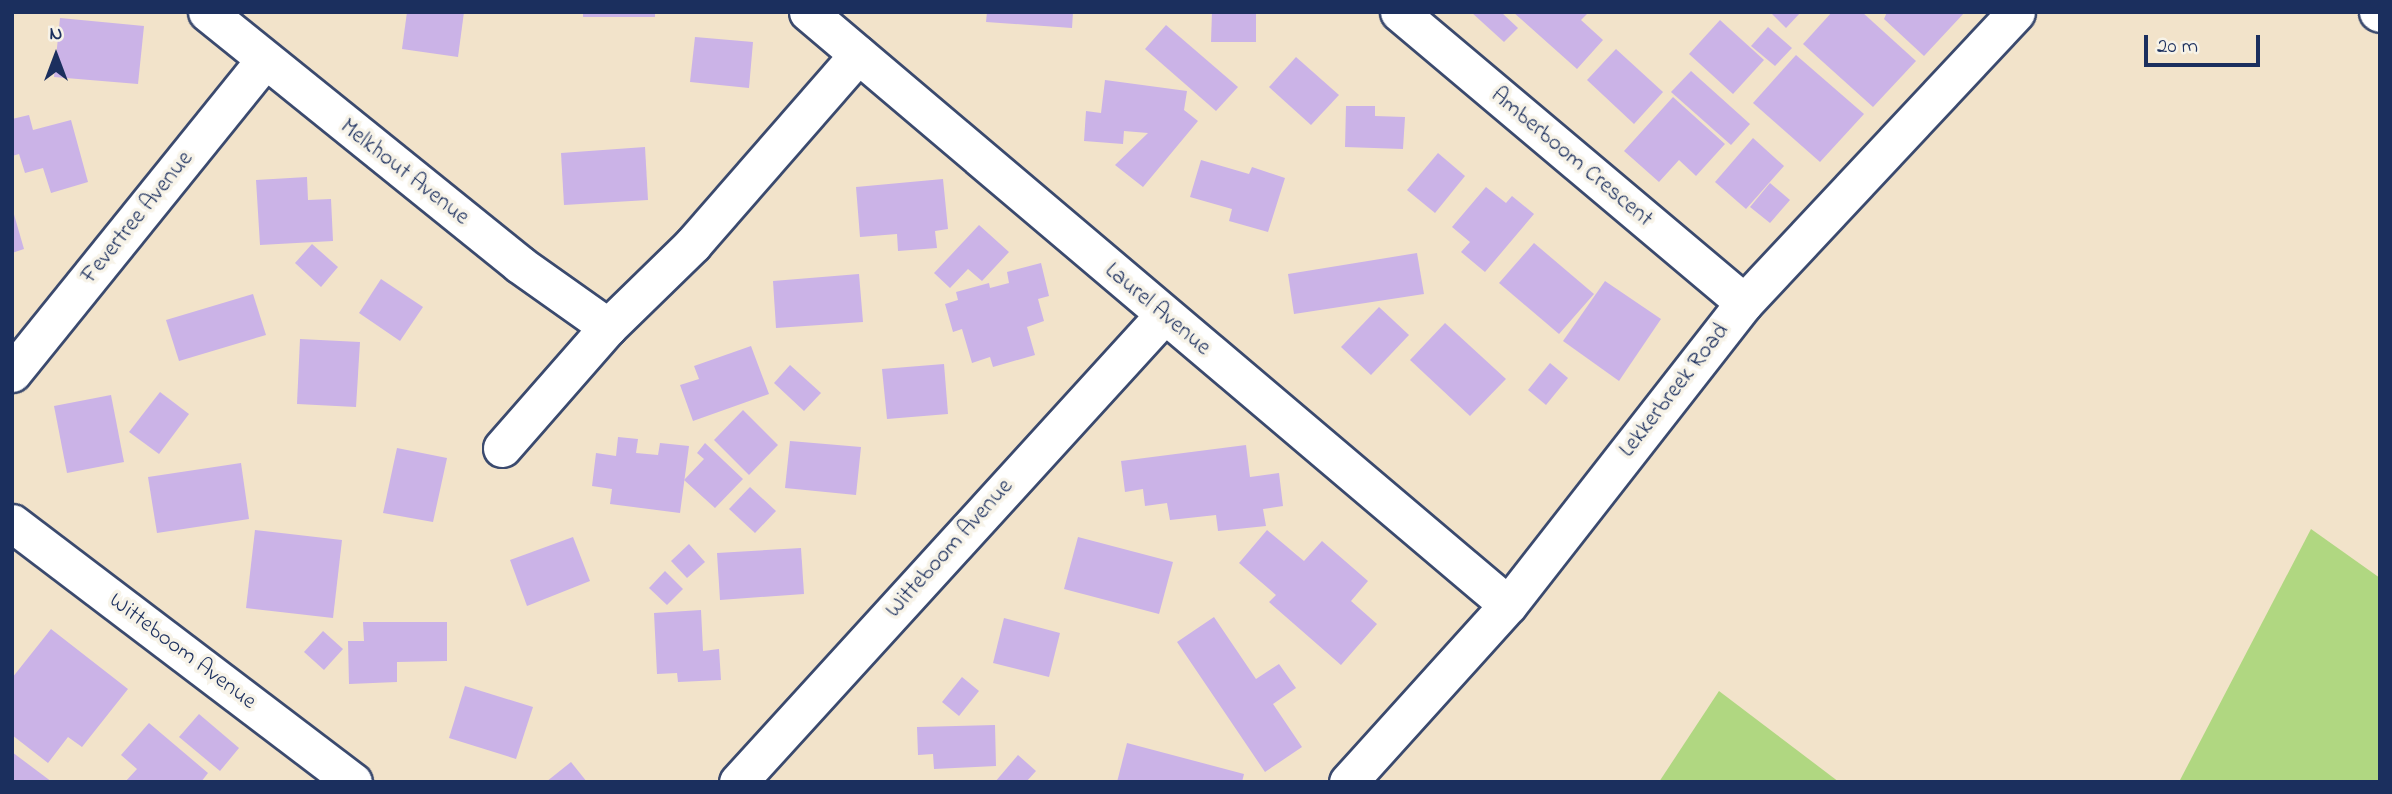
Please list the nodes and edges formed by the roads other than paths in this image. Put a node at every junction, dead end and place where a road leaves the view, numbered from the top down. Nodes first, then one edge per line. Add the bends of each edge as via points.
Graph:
1 (207, 12) edge
2 (808, 12) edge
3 (1399, 12) edge
4 (2016, 12) edge
5 (859, 55) junction
6 (263, 62) junction
7 (1744, 303) junction
8 (1163, 316) junction
9 (608, 327) junction
10 (12, 373) edge
11 (502, 448) dead end
12 (12, 523) edge
13 (1508, 605) junction
14 (353, 782) edge
15 (738, 782) edge
16 (1348, 782) edge

1 - 6 street, Melkhout Avenue
2 - 5 street, Laurel Avenue
3 - 7 street, Amberboom Crescent
4 - 7 street, Lekkerbreek Road
5 - 8 street, Laurel Avenue
5 - 9 street via 693,244
6 - 9 street, Melkhout Avenue via 519,264
6 - 10 street, Fevertree Avenue
7 - 13 street, Lekkerbreek Road
8 - 13 street, Laurel Avenue
8 - 15 street, Witteboom Avenue
9 - 11 street
12 - 14 street, Witteboom Avenue
13 - 16 street, Lekkerbreek Road

